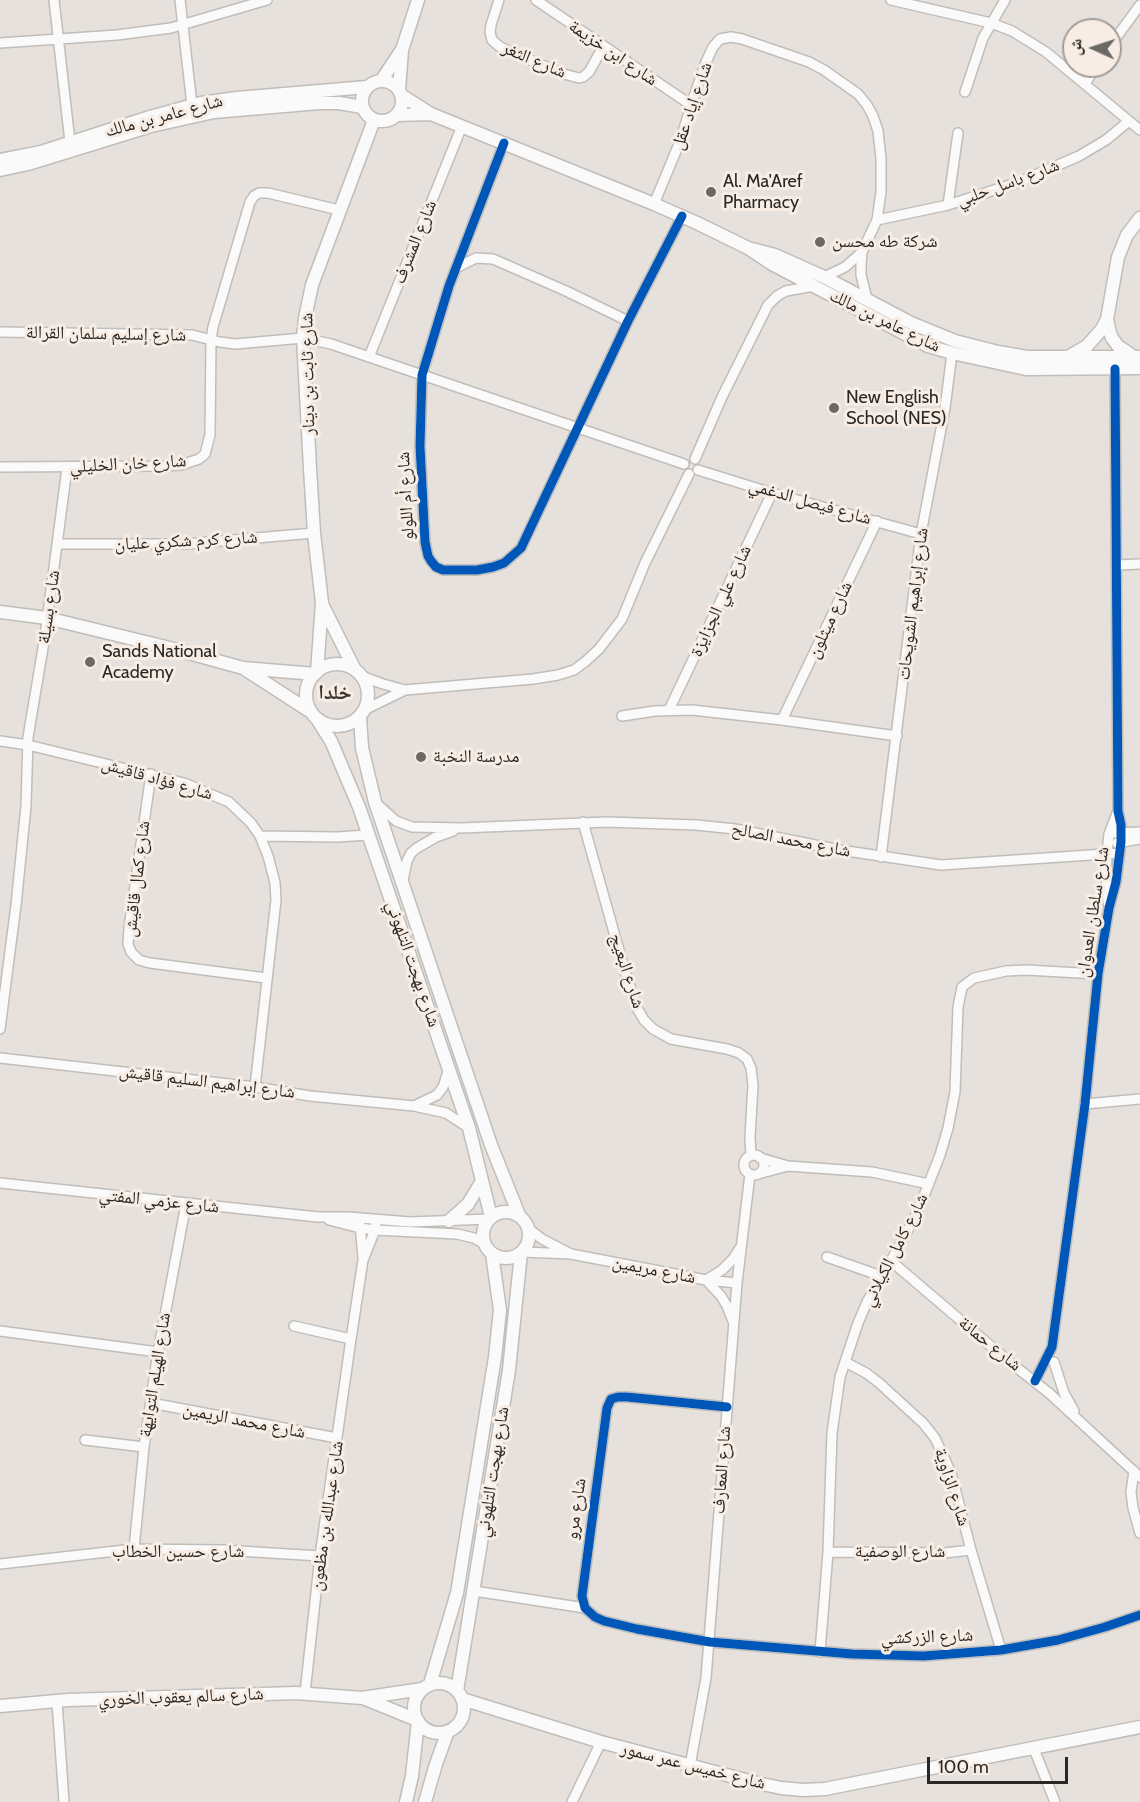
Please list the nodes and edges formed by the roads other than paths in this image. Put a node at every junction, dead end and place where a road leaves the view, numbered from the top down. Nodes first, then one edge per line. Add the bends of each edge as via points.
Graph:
1 (54, 0) edge
2 (180, 0) edge
3 (267, 0) edge
4 (418, 0) edge
5 (499, 0) edge
6 (536, 0) edge
7 (891, 0) edge
8 (1005, 0) edge
9 (1140, 5) edge
10 (991, 23) junction
11 (183, 25) junction
12 (1122, 30) edge
13 (57, 39) junction
14 (0, 43) edge
15 (603, 47) junction
16 (402, 50) junction
17 (1089, 78) edge
18 (381, 81) junction
19 (1085, 84) junction
20 (367, 87) junction
21 (400, 92) junction
22 (965, 92) dead end
23 (192, 105) junction
24 (691, 105) junction
25 (362, 107) junction
26 (431, 114) junction
27 (396, 115) junction
28 (374, 120) junction
29 (1129, 121) junction
30 (462, 126) junction
31 (1140, 130) edge
32 (958, 133) dead end
33 (70, 142) junction
34 (504, 142) junction
35 (0, 160) edge
36 (0, 170) edge
37 (654, 204) junction
38 (948, 205) junction
39 (339, 210) junction
40 (682, 216) junction
41 (1140, 218) edge
42 (877, 220) junction
43 (748, 248) junction
44 (862, 252) junction
45 (456, 268) junction
46 (824, 277) junction
47 (815, 286) junction
48 (867, 299) junction
49 (1107, 319) junction
50 (628, 321) junction
51 (0, 332) edge
52 (303, 338) junction
53 (211, 340) junction
54 (953, 347) junction
55 (369, 357) junction
56 (1068, 358) junction
57 (1138, 361) edge
58 (1115, 369) junction
59 (422, 375) junction
60 (578, 427) junction
61 (694, 459) junction
62 (684, 464) junction
63 (0, 467) edge
64 (67, 468) junction
65 (693, 472) junction
66 (772, 493) junction
67 (877, 521) junction
68 (314, 532) junction
69 (921, 534) junction
70 (58, 544) junction
71 (1140, 564) edge
72 (1117, 565) junction
73 (322, 603) junction
74 (0, 612) edge
75 (47, 618) junction
76 (243, 668) junction
77 (316, 673) junction
78 (358, 673) junction
79 (405, 690) junction
80 (669, 710) junction
81 (362, 713) junction
82 (314, 715) junction
83 (622, 716) dead end
84 (782, 720) junction
85 (897, 736) junction
86 (0, 741) edge
87 (28, 745) junction
88 (151, 774) junction
89 (375, 802) junction
90 (1118, 811) junction
91 (583, 822) junction
92 (461, 828) junction
93 (1121, 832) junction
94 (1140, 832) edge
95 (368, 835) junction
96 (260, 836) junction
97 (1140, 839) edge
98 (1108, 844) junction
99 (1121, 848) junction
100 (881, 857) junction
101 (402, 886) junction
102 (1108, 908) junction
103 (1098, 974) junction
104 (266, 978) junction
105 (0, 1029) edge
106 (0, 1058) edge
107 (449, 1069) junction
108 (255, 1087) junction
109 (1140, 1099) edge
110 (1085, 1104) junction
111 (414, 1106) junction
112 (469, 1128) junction
113 (755, 1157) junction
114 (788, 1166) junction
115 (754, 1174) junction
116 (482, 1181) junction
117 (0, 1184) edge
118 (929, 1184) junction
119 (186, 1204) junction
120 (519, 1215) junction
121 (490, 1218) junction
122 (376, 1220) junction
123 (449, 1221) junction
124 (361, 1223) junction
125 (529, 1229) junction
126 (375, 1230) junction
127 (741, 1246) junction
128 (488, 1249) junction
129 (522, 1252) junction
130 (571, 1254) junction
131 (827, 1257) dead end
132 (363, 1260) junction
133 (891, 1262) junction
134 (881, 1276) junction
135 (706, 1280) junction
136 (737, 1283) junction
137 (294, 1326) dead end
138 (734, 1326) junction
139 (0, 1331) edge
140 (351, 1339) junction
141 (1052, 1347) junction
142 (158, 1352) junction
143 (844, 1362) junction
144 (1054, 1362) junction
145 (1035, 1381) junction
146 (1049, 1393) junction
147 (151, 1403) junction
148 (727, 1407) junction
149 (1078, 1418) junction
150 (337, 1438) junction
151 (84, 1440) dead end
152 (144, 1447) junction
153 (1137, 1474) edge
154 (1140, 1533) edge
155 (134, 1549) junction
156 (971, 1550) junction
157 (828, 1552) junction
158 (320, 1556) junction
159 (0, 1564) edge
160 (474, 1591) junction
161 (585, 1608) junction
162 (1140, 1615) edge
163 (710, 1642) junction
164 (1001, 1650) junction
165 (820, 1652) junction
166 (426, 1687) junction
167 (305, 1693) junction
168 (459, 1695) junction
169 (362, 1698) junction
170 (57, 1701) junction
171 (0, 1706) edge
172 (418, 1721) junction
173 (1140, 1727) edge
174 (448, 1731) junction
175 (601, 1742) junction
176 (1034, 1749) junction
177 (690, 1766) junction
178 (64, 1802) edge
179 (406, 1802) edge
180 (425, 1802) edge
181 (572, 1802) edge
182 (1055, 1802) edge

1 - 13 street
2 - 11 street
3 - 11 street
4 - 16 street
5 - 15 street, شارع الثغر via 490,32 500,47 579,78 587,75
6 - 15 street, شارع ابن خزيمة
7 - 10 street
8 - 10 street
9 - 12 street
10 - 19 street via 1046,52
10 - 22 street
11 - 13 street
11 - 23 street
13 - 14 street
13 - 33 street
15 - 24 street, شارع ابن خزيمة
16 - 18 street
16 - 21 street
17 - 19 street
18 - 20 street
18 - 21 street via 391,83
19 - 29 street
20 - 23 street, شارع عامر بن مالك
20 - 25 street
21 - 26 street, شارع عامر بن مالك
21 - 27 street via 401,105
23 - 33 street, شارع عامر بن مالك
24 - 37 street, شارع إياد عقل
24 - 42 street, شارع إياد عقل via 712,46 720,39 742,39 824,70 858,94 873,116 881,159
25 - 28 street
25 - 36 street, شارع عامر بن مالك via 339,102 214,112
26 - 27 street, شارع عامر بن مالك
26 - 30 street, شارع عامر بن مالك
27 - 28 street via 388,120
28 - 39 street, شارع ثابت بن دينار
29 - 31 street
29 - 38 street, شارع باسل حلبي via 1079,156 1019,182
30 - 34 street, شارع عامر بن مالك
30 - 55 street, شارع المشرف
32 - 38 street
33 - 35 street, شارع عامر بن مالك
34 - 37 street, شارع عامر بن مالك
34 - 45 street, شارع أم اللولو
37 - 40 street, شارع عامر بن مالك
38 - 42 street, شارع باسل حلبي
39 - 52 street, شارع ثابت بن دينار via 307,302
39 - 53 street, شارع خان الخليلي via 268,193 254,196
40 - 43 street, شارع عامر بن مالك
40 - 50 street, شارع أم اللولو
41 - 49 street via 1127,235 1119,257
42 - 44 street, شارع إياد عقل
43 - 46 street, شارع عامر بن مالك via 775,255
43 - 47 street, شارع عامر بن مالك
44 - 46 street, شارع إياد عقل via 845,267
44 - 48 street, شارع إياد عقل via 861,275
45 - 50 street via 476,258 493,260
45 - 59 street, شارع أم اللولو
46 - 48 street, شارع عامر بن مالك
47 - 54 street, شارع عامر بن مالك via 934,348
47 - 61 street via 786,291 768,304
48 - 54 street, شارع عامر بن مالك
49 - 56 street via 1087,346
49 - 57 street via 1112,338
50 - 60 street, شارع أم اللولو
51 - 53 street, شارع إسليم سلمان القرالة via 185,335
52 - 53 street, شارع إسليم سلمان القرالة via 235,344
52 - 55 street
52 - 68 street, شارع ثابت بن دينار
53 - 64 street, شارع خان الخليلي via 210,435 200,459 181,465
54 - 56 street, شارع عامر بن مالك
54 - 58 street, شارع عامر بن مالك via 1026,369
54 - 69 street, شارع إبراهيم الشويحات
55 - 59 street
56 - 57 street, شارع عامر بن مالك
57 - 58 street, شارع عامر بن مالك
58 - 72 street, شارع سلطان العدوان
59 - 60 street
59 - 60 street, شارع أم اللولو via 420,446 425,542 431,561 443,570 493,567 521,548
60 - 62 street
61 - 62 street via 687,459
61 - 65 street via 699,464
62 - 65 street via 684,470
63 - 64 street, شارع خان الخليلي
64 - 70 street, شارع بسيلة
65 - 66 street, شارع فيصل الدغمي
65 - 79 street via 645,563 622,619 586,661 558,675
66 - 67 street, شارع فيصل الدغمي
66 - 80 street, شارع علي الجزايزة
67 - 69 street, شارع فيصل الدغمي
67 - 84 street, شارع ميثلون
68 - 70 street, شارع كرم شكري عليان via 186,544
68 - 73 street, شارع ثابت بن دينار
69 - 85 street, شارع إبراهيم الشويحات
70 - 75 street, شارع بسيلة
71 - 72 street
72 - 90 street, شارع سلطان العدوان
73 - 77 street, شارع ثابت بن دينار
73 - 78 street, شارع ثابت بن دينار
74 - 75 street
75 - 76 street
75 - 87 street, شارع بسيلة
76 - 77 street
76 - 82 street
77 - 78 street via 336,664
77 - 82 street via 306,692
78 - 79 street
78 - 81 street via 368,692
79 - 81 street
80 - 83 street
80 - 84 street
81 - 82 street via 344,726 325,724
81 - 89 street, شارع بهجت التلهوني via 362,748
82 - 95 street, شارع بهجت التلهوني via 348,778
84 - 85 street
85 - 100 street, شارع إبراهيم الشويحات
86 - 87 street, شارع فؤاد قاقيش
87 - 88 street, شارع فؤاد قاقيش
87 - 105 street, شارع بسيلة via 25,817
88 - 96 street, شارع فؤاد قاقيش via 199,788 229,802
88 - 104 street, شارع كمال قاقيش via 129,928 131,952 150,963
89 - 92 street, شارع محمد الصالح via 403,825
89 - 101 street, شارع بهجت التلهوني
90 - 93 street, شارع سلطان العدوان
90 - 98 street, شارع سلطان العدوان
91 - 92 street, شارع محمد الصالح
91 - 100 street, شارع محمد الصالح via 735,829
91 - 113 street, شارع البعيج via 624,968 644,1020 671,1039 727,1048 747,1059 753,1084 750,1137
92 - 101 street, شارع محمد الصالح via 436,837 411,853
93 - 94 street
93 - 98 street
93 - 99 street, شارع سلطان العدوان
95 - 96 street
95 - 107 street, شارع بهجت التلهوني
96 - 104 street, شارع فؤاد قاقيش via 272,869 276,900
97 - 99 street, شارع محمد الصالح
98 - 99 street, شارع محمد الصالح
98 - 100 street, شارع محمد الصالح via 953,866
98 - 102 street, شارع سلطان العدوان
99 - 102 street, شارع سلطان العدوان
101 - 120 street, شارع بهجت التلهوني via 490,1144
102 - 103 street, شارع سلطان العدوان
103 - 110 street, شارع سلطان العدوان
103 - 118 street, شارع كامل الكيلاني via 1006,971 974,978 962,987 955,1092 948,1128
104 - 108 street, شارع فؤاد قاقيش
106 - 108 street, شارع إبراهيم السليم قاقيش
107 - 111 street via 437,1095
107 - 112 street, شارع بهجت التلهوني
108 - 111 street, شارع إبراهيم السليم قاقيش
109 - 110 street
110 - 141 street, شارع سلطان العدوان
111 - 112 street, شارع إبراهيم السليم قاقيش via 446,1113
112 - 116 street, شارع بهجت التلهوني
113 - 114 street
113 - 115 street via 764,1166
113 - 115 street via 745,1160 744,1167
114 - 115 street
114 - 118 street via 872,1172
115 - 127 street, شارع المعارف
116 - 121 street, شارع بهجت التلهوني
116 - 123 street via 468,1204
117 - 119 street, شارع عزمي المفتي
118 - 133 street, شارع كامل الكيلاني
119 - 124 street, شارع عزمي المفتي
119 - 142 street, شارع الهيلم التوايهة
120 - 121 street via 505,1212
120 - 125 street
121 - 123 street, شارع عزمي المفتي
121 - 128 street via 483,1231
122 - 123 street, شارع عزمي المفتي
122 - 124 street, شارع عزمي المفتي
122 - 126 street, شارع عبدالله بن مظعون
124 - 126 street, شارع عزمي المفتي
124 - 132 street, شارع عبدالله بن مظعون
125 - 129 street via 529,1241
125 - 130 street, شارع مريمين
126 - 128 street, شارع عزمي المفتي via 457,1234 474,1238
126 - 132 street, شارع عبدالله بن مظعون
127 - 135 street via 722,1270
127 - 136 street, شارع المعارف
128 - 129 street via 507,1259
128 - 166 street, شارع بهجت التلهوني via 500,1310 495,1357 457,1593
129 - 130 street, شارع مريمين
129 - 160 street, شارع بهجت التلهوني via 509,1370
130 - 135 street, شارع مريمين
131 - 134 street
132 - 140 street, شارع عبدالله بن مظعون
133 - 134 street, شارع كامل الكيلاني
133 - 145 street, شارع حمانة
134 - 143 street, شارع كامل الكيلاني
135 - 136 street, شارع مريمين
135 - 138 street via 722,1296
136 - 138 street, شارع المعارف
137 - 140 street
138 - 148 street, شارع المعارف
139 - 142 street
140 - 150 street, شارع عبدالله بن مظعون
141 - 144 street, شارع سلطان العدوان
141 - 145 street, شارع سلطان العدوان
142 - 147 street, شارع الهيلم التوايهة
143 - 156 street, شارع الزاوية via 878,1382 935,1438 951,1473
143 - 157 street, شارع كامل الكيلاني via 832,1433
144 - 146 street, شارع سلطان العدوان
144 - 149 street via 1064,1393
145 - 146 street, شارع حمانة
146 - 149 street, شارع حمانة
147 - 150 street, شارع محمد الريمين
147 - 152 street, شارع الهيلم التوايهة
148 - 161 street, شارع مرو via 627,1397 611,1399 604,1424 583,1583
148 - 163 street, شارع المعارف
149 - 153 street, شارع حمانة
150 - 158 street, شارع عبدالله بن مظعون
151 - 152 street
152 - 155 street, شارع الهيلم التوايهة
153 - 154 street via 1131,1492
155 - 158 street, شارع حسين الخطاب
155 - 159 street, شارع حسين الخطاب
156 - 157 street, شارع الوصفية
156 - 164 street, شارع الزاوية
157 - 165 street, شارع كامل الكيلاني
158 - 167 street, شارع عبدالله بن مظعون
160 - 161 street
160 - 168 street, شارع بهجت التلهوني
161 - 163 street via 604,1622
162 - 164 street, شارع الزركشي via 1058,1640
163 - 165 street, شارع الزركشي
163 - 177 street, شارع المعارف
164 - 165 street, شارع الزركشي via 924,1656
166 - 168 street via 445,1684
166 - 169 street, شارع سالم يعقوب الخوري
166 - 172 street via 418,1694 414,1707
167 - 169 street, شارع سالم يعقوب الخوري
167 - 170 street, شارع سالم يعقوب الخوري
168 - 174 street via 463,1712
168 - 175 street, شارع خميس عمر سمور
169 - 172 street, شارع سالم يعقوب الخوري
170 - 171 street, شارع سالم يعقوب الخوري
170 - 178 street
172 - 174 street via 432,1731
172 - 179 street
173 - 176 street, شارع خميس عمر سمور
174 - 180 street
175 - 177 street, شارع خميس عمر سمور
175 - 181 street
176 - 177 street, شارع خميس عمر سمور via 825,1789 781,1788
176 - 182 street

